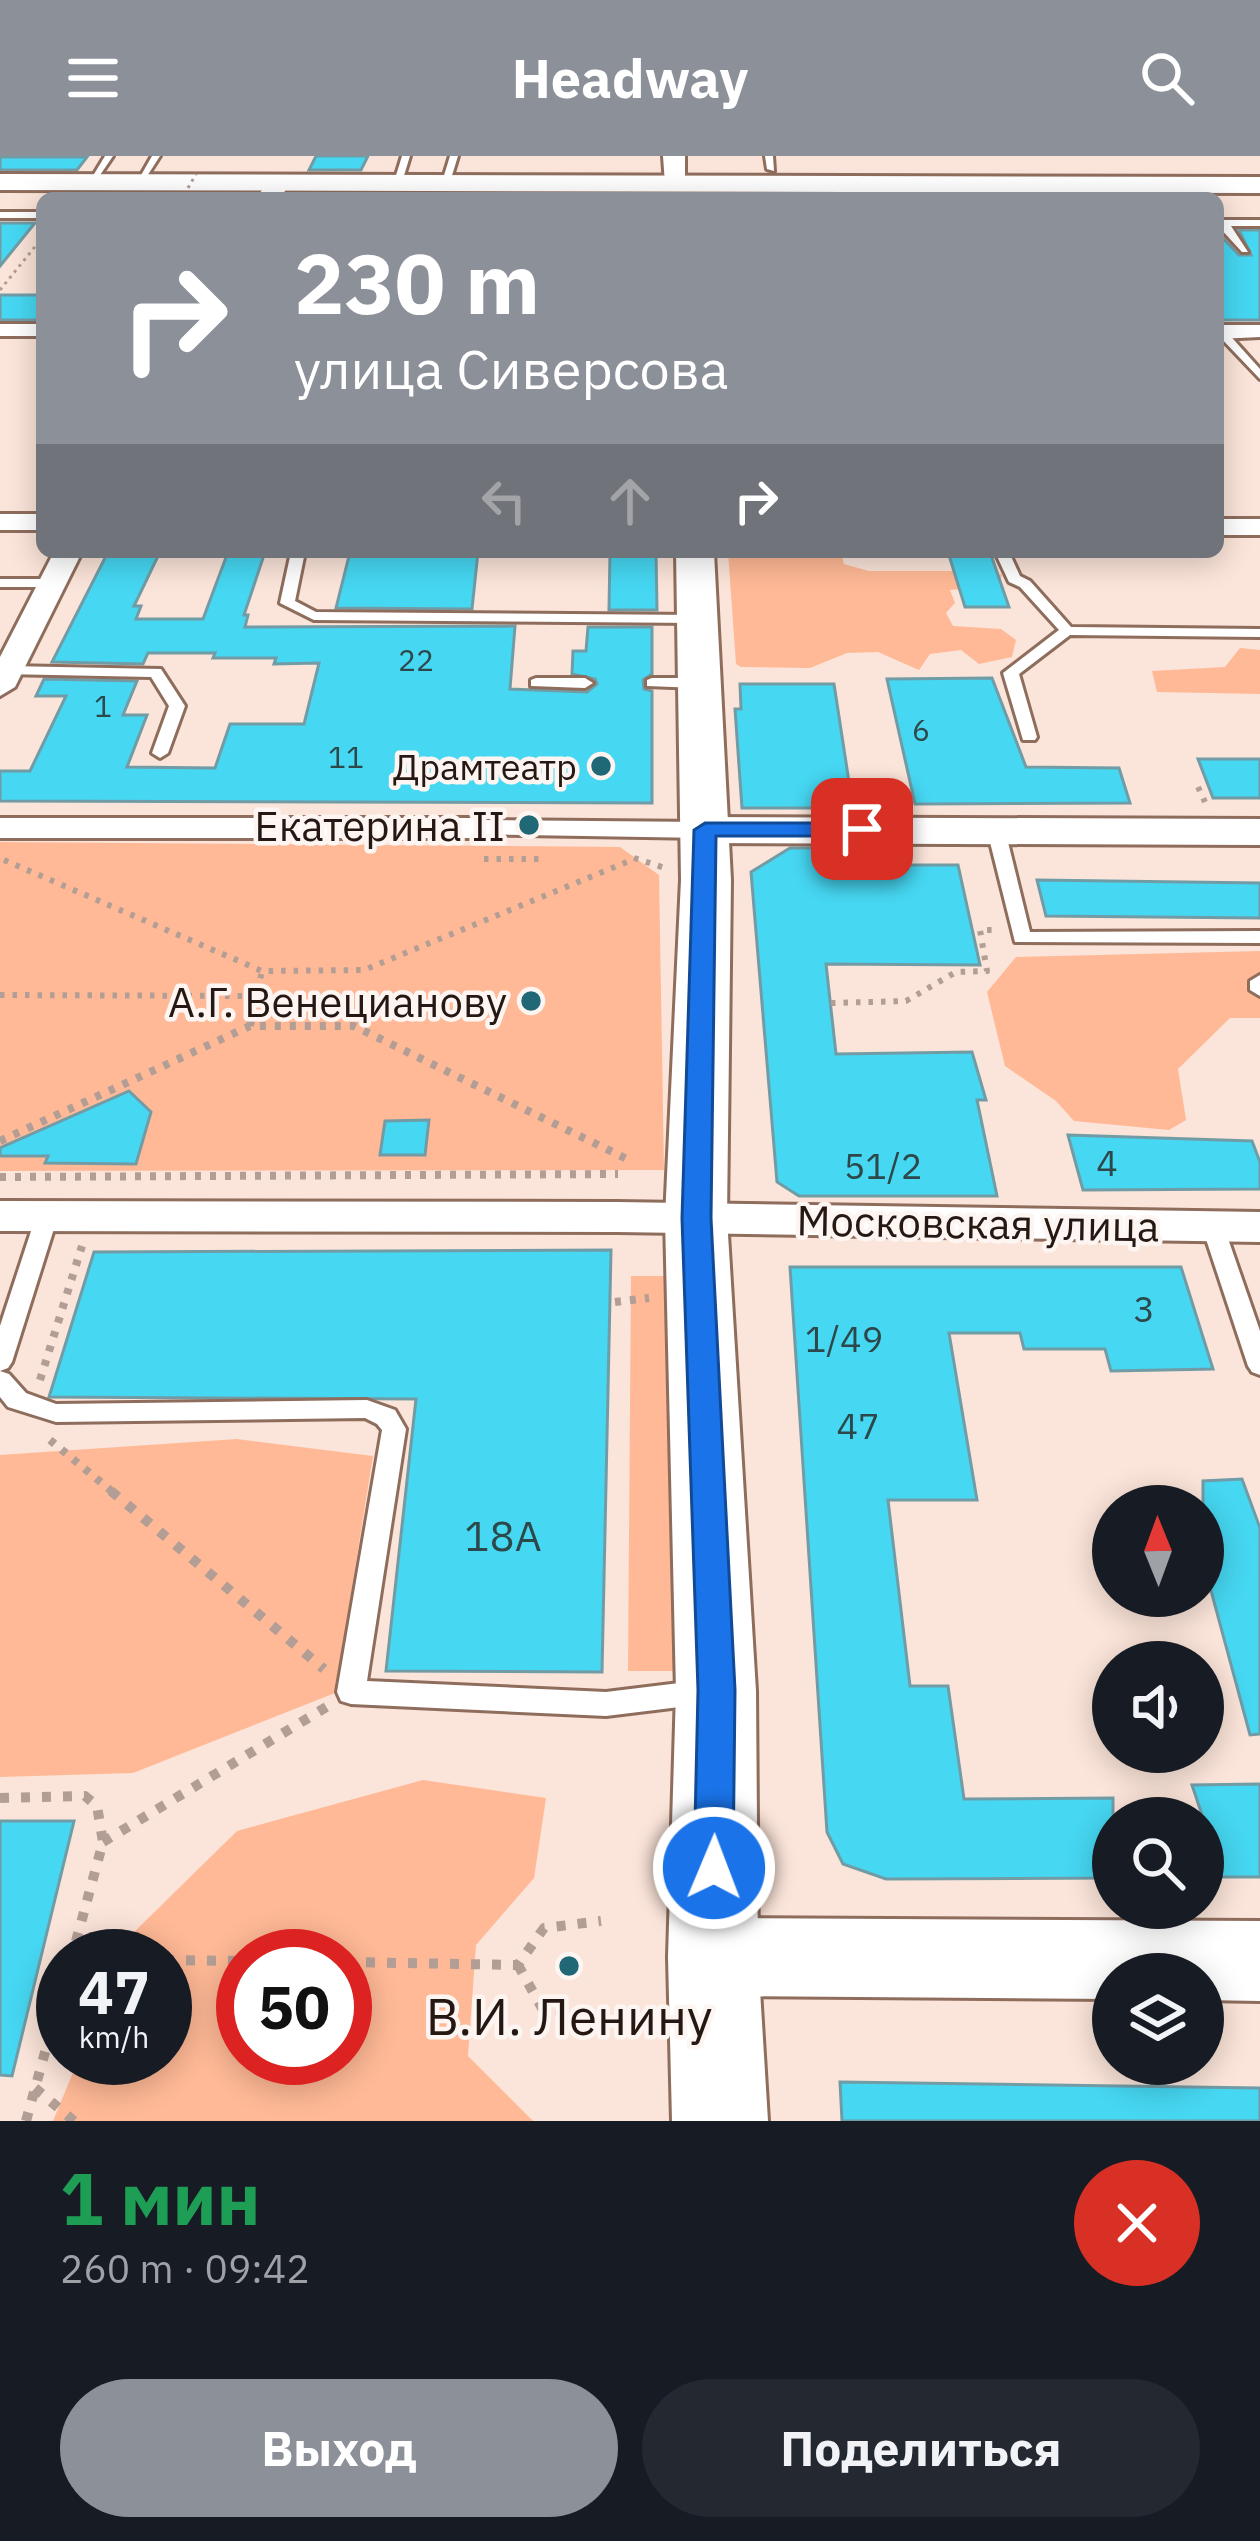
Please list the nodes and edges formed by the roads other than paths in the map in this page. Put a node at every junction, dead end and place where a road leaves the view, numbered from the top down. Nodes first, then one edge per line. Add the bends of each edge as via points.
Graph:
1 (109, 156) edge
2 (156, 156) edge
3 (769, 156) edge
4 (402, 169) edge
5 (450, 169) edge
6 (771, 169) dead end
7 (676, 179) edge
8 (0, 182) edge
9 (91, 182) junction
10 (139, 182) junction
11 (1260, 185) edge
12 (273, 190) edge
13 (894, 191) edge
14 (36, 214) edge
15 (0, 215) edge
16 (1224, 224) edge
17 (1260, 224) edge
18 (1224, 227) edge
19 (1245, 250) dead end
20 (0, 330) edge
21 (36, 330) edge
22 (1224, 332) edge
23 (1260, 332) edge
24 (1224, 336) edge
25 (1260, 376) edge
26 (0, 522) edge
27 (36, 522) edge
28 (1224, 527) edge
29 (1260, 527) edge
30 (65, 558) edge
31 (297, 558) edge
32 (695, 558) edge
33 (1005, 558) edge
34 (0, 583) edge
35 (52, 583) junction
36 (697, 619) junction
37 (1067, 631) junction
38 (1260, 633) edge
39 (4, 679) edge
40 (536, 683) dead end
41 (585, 683) dead end
42 (652, 683) dead end
43 (698, 683) junction
44 (1030, 737) dead end
45 (160, 753) dead end
46 (0, 828) edge
47 (705, 830) junction
48 (996, 830) junction
49 (1260, 832) edge
50 (474, 844) joint
51 (1260, 937) edge
52 (0, 1216) edge
53 (47, 1216) junction
54 (696, 1218) junction
55 (1213, 1227) junction
56 (1260, 1227) edge
57 (0, 1362) edge
58 (1260, 1366) edge
59 (0, 1380) edge
60 (716, 1690) junction
61 (712, 1958) junction
62 (1260, 1961) edge
63 (720, 2121) edge

1 - 9 lane
2 - 10 lane
3 - 6 lane
4 - 5 highway
4 - 12 highway
5 - 7 highway
7 - 13 highway
8 - 9 highway
9 - 10 highway
10 - 12 highway
11 - 13 highway
14 - 15 lane
16 - 17 lane
18 - 19 lane
20 - 21 street
22 - 23 street
24 - 25 lane
26 - 27 street
28 - 29 street
30 - 35 street
31 - 36 lane via 287,603 314,616
32 - 36 main road
33 - 37 lane via 1014,579
34 - 35 lane
35 - 39 street
36 - 43 main road
37 - 38 lane
37 - 44 lane via 1011,673
39 - 45 lane via 156,672 177,706
40 - 41 lane
42 - 43 lane
43 - 47 main road
46 - 50 street
47 - 48 street
47 - 50 street
47 - 54 main road
48 - 49 street
48 - 51 lane via 1022,938
52 - 53 street, Московская улица
53 - 54 street, Московская улица
53 - 57 lane
54 - 55 street, Московская улица
54 - 60 main road
55 - 56 street, Московская улица
55 - 58 lane
59 - 60 lane via 17,1400 56,1413 367,1409 386,1417 394,1430 351,1692 606,1704
60 - 61 main road
61 - 62 street
61 - 63 main road

